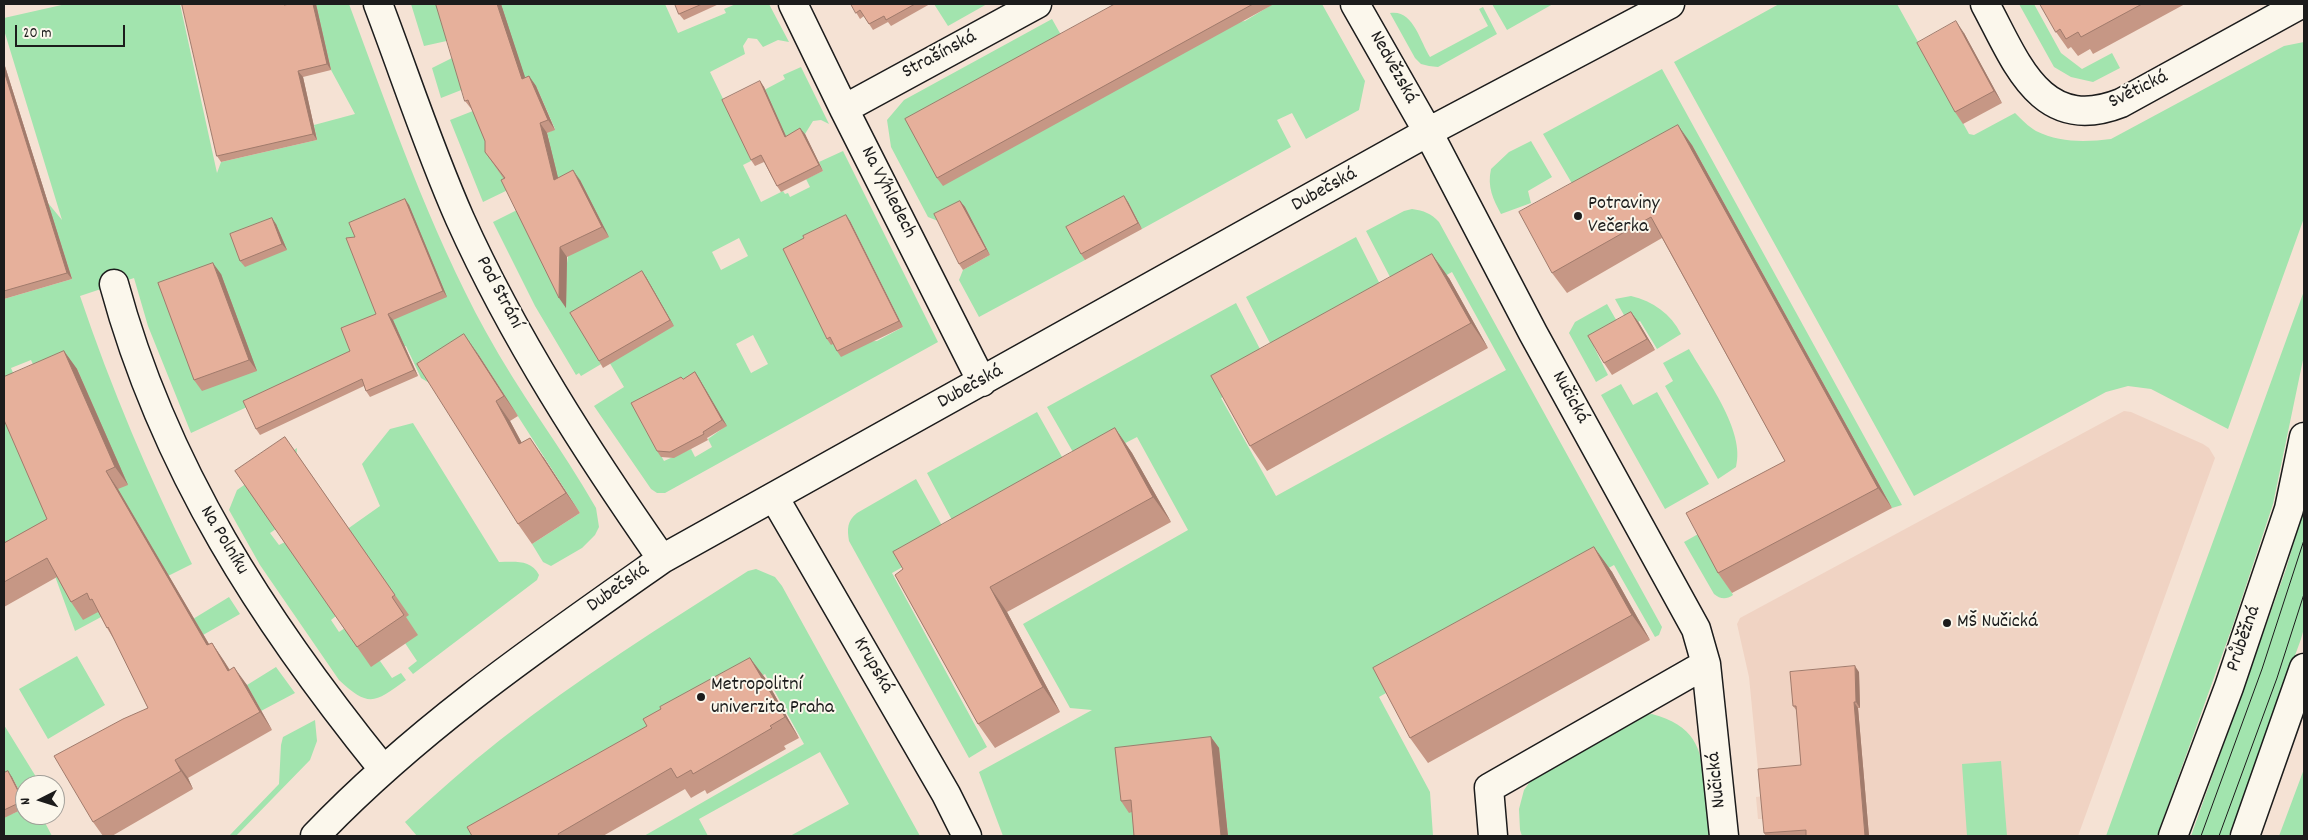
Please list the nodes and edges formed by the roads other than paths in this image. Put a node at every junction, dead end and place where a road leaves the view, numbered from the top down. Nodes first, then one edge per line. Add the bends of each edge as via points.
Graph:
1 (378, 4) edge
2 (793, 4) edge
3 (1037, 4) edge
4 (1355, 4) edge
5 (1670, 4) edge
6 (1985, 4) edge
7 (2301, 4) edge
8 (844, 108) junction
9 (1428, 132) junction
10 (114, 284) dead end
11 (982, 382) junction
12 (2304, 437) edge
13 (774, 497) junction
14 (662, 560) junction
15 (1706, 664) junction
16 (2304, 668) edge
17 (383, 769) junction
18 (315, 836) edge
19 (967, 836) edge
20 (1493, 836) edge
21 (1724, 836) edge
22 (2173, 836) edge
23 (2244, 836) edge

1 - 14 street, Pod Strání via 460,218 481,262 546,381
2 - 8 street, Na Výhledech
3 - 8 street, Strašínská
4 - 9 street, Nedvězská
5 - 9 street, Dubečská
6 - 7 street, Světická via 2023,74 2036,90 2057,106 2084,112 2121,102
8 - 11 street, Na Výhledech
9 - 11 street, Dubečská
9 - 15 street, Nučická via 1533,333 1696,629
10 - 17 street, Na Polníku via 167,434 216,532 319,688
11 - 13 street, Dubečská
12 - 22 street, Průběžná via 2289,509 2229,687
13 - 14 street, Dubečská
13 - 19 street, Krupská via 946,794
14 - 17 street, Dubečská via 552,636
15 - 20 street via 1489,788
15 - 21 street, Nučická
16 - 23 street
17 - 18 street, Dubečská

